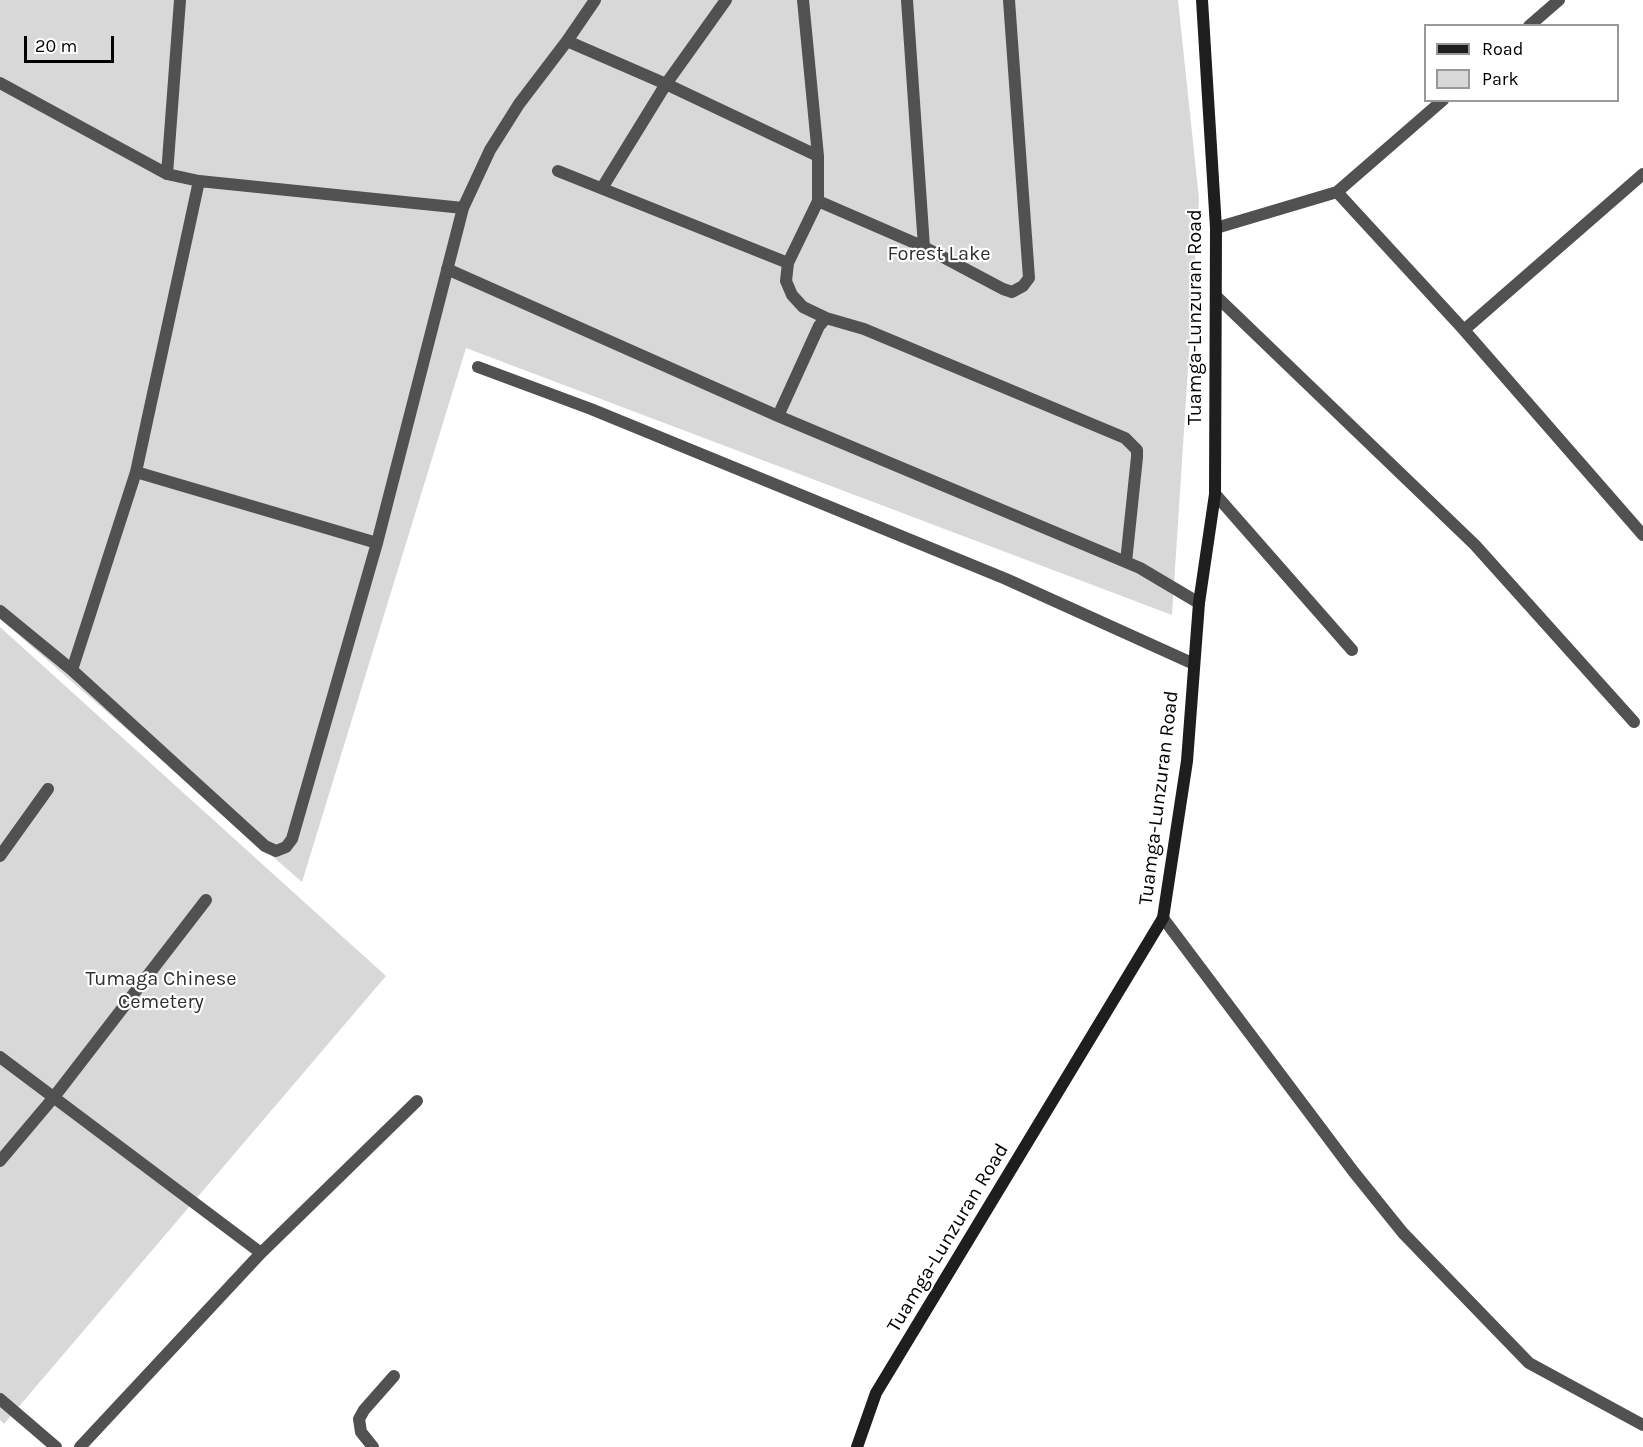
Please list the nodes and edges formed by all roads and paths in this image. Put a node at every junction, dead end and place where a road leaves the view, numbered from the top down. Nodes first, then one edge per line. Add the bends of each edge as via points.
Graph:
1 (180, 0) edge
2 (595, 0) edge
3 (726, 0) edge
4 (803, 0) edge
5 (907, 0) edge
6 (1009, 0) edge
7 (1202, 0) edge
8 (1559, 0) edge
9 (1532, 24) edge
10 (567, 41) junction
11 (0, 82) edge
12 (666, 84) junction
13 (1441, 102) edge
14 (818, 156) junction
15 (558, 171) dead end
16 (167, 174) junction
17 (1643, 174) edge
18 (199, 181) junction
19 (602, 188) junction
20 (1337, 192) junction
21 (818, 201) junction
22 (463, 208) junction
23 (1216, 228) junction
24 (924, 247) junction
25 (788, 263) junction
26 (447, 269) junction
27 (1216, 296) junction
28 (826, 318) junction
29 (1464, 330) junction
30 (478, 368) dead end
31 (778, 416) junction
32 (136, 472) junction
33 (1215, 494) junction
34 (1642, 530) edge
35 (377, 543) junction
36 (1126, 562) junction
37 (1199, 603) junction
38 (0, 611) edge
39 (1352, 650) dead end
40 (1194, 664) junction
41 (72, 670) junction
42 (1634, 722) dead end
43 (48, 789) dead end
44 (0, 856) edge
45 (206, 900) dead end
46 (1163, 918) junction
47 (0, 1057) edge
48 (54, 1097) junction
49 (417, 1101) dead end
50 (0, 1161) edge
51 (261, 1253) junction
52 (394, 1376) dead end
53 (0, 1399) edge
54 (1643, 1425) edge
55 (56, 1447) edge
56 (80, 1447) edge
57 (373, 1447) edge
58 (857, 1447) edge

1 - 16 street
2 - 10 street
3 - 12 street
4 - 14 street
5 - 24 street
6 - 24 street via 1029,278 1012,292
7 - 23 street, Tuamga-Lunzuran Road
8 - 9 street
10 - 12 street
10 - 22 street via 490,150
11 - 16 street
12 - 14 street
12 - 19 street
13 - 20 street
14 - 21 street
15 - 19 street
16 - 18 street
17 - 29 street
18 - 22 street
18 - 32 street
19 - 25 street
20 - 23 street
20 - 29 street
21 - 24 street
21 - 25 street
22 - 26 street
23 - 27 street, Tuamga-Lunzuran Road
25 - 28 street via 786,280 792,295 803,307
26 - 31 street
26 - 35 street
27 - 33 street, Tuamga-Lunzuran Road
27 - 42 street via 1475,545
28 - 31 street
28 - 36 street via 864,329 1125,438 1137,450
29 - 34 street
30 - 40 street via 591,409 1006,579
31 - 36 street
32 - 35 street
32 - 41 street
33 - 37 street, Tuamga-Lunzuran Road
33 - 39 street
35 - 41 street via 292,839 286,847 276,851 265,846
36 - 37 street
37 - 40 street, Tuamga-Lunzuran Road
38 - 41 street
40 - 46 street, Tuamga-Lunzuran Road via 1187,761
43 - 44 street
45 - 48 street
46 - 54 street via 1403,1233 1529,1363
46 - 58 street, Tuamga-Lunzuran Road via 876,1393
47 - 48 street
48 - 50 street
48 - 51 street
49 - 51 street
51 - 56 street
52 - 57 street via 359,1419 362,1432
53 - 55 street

